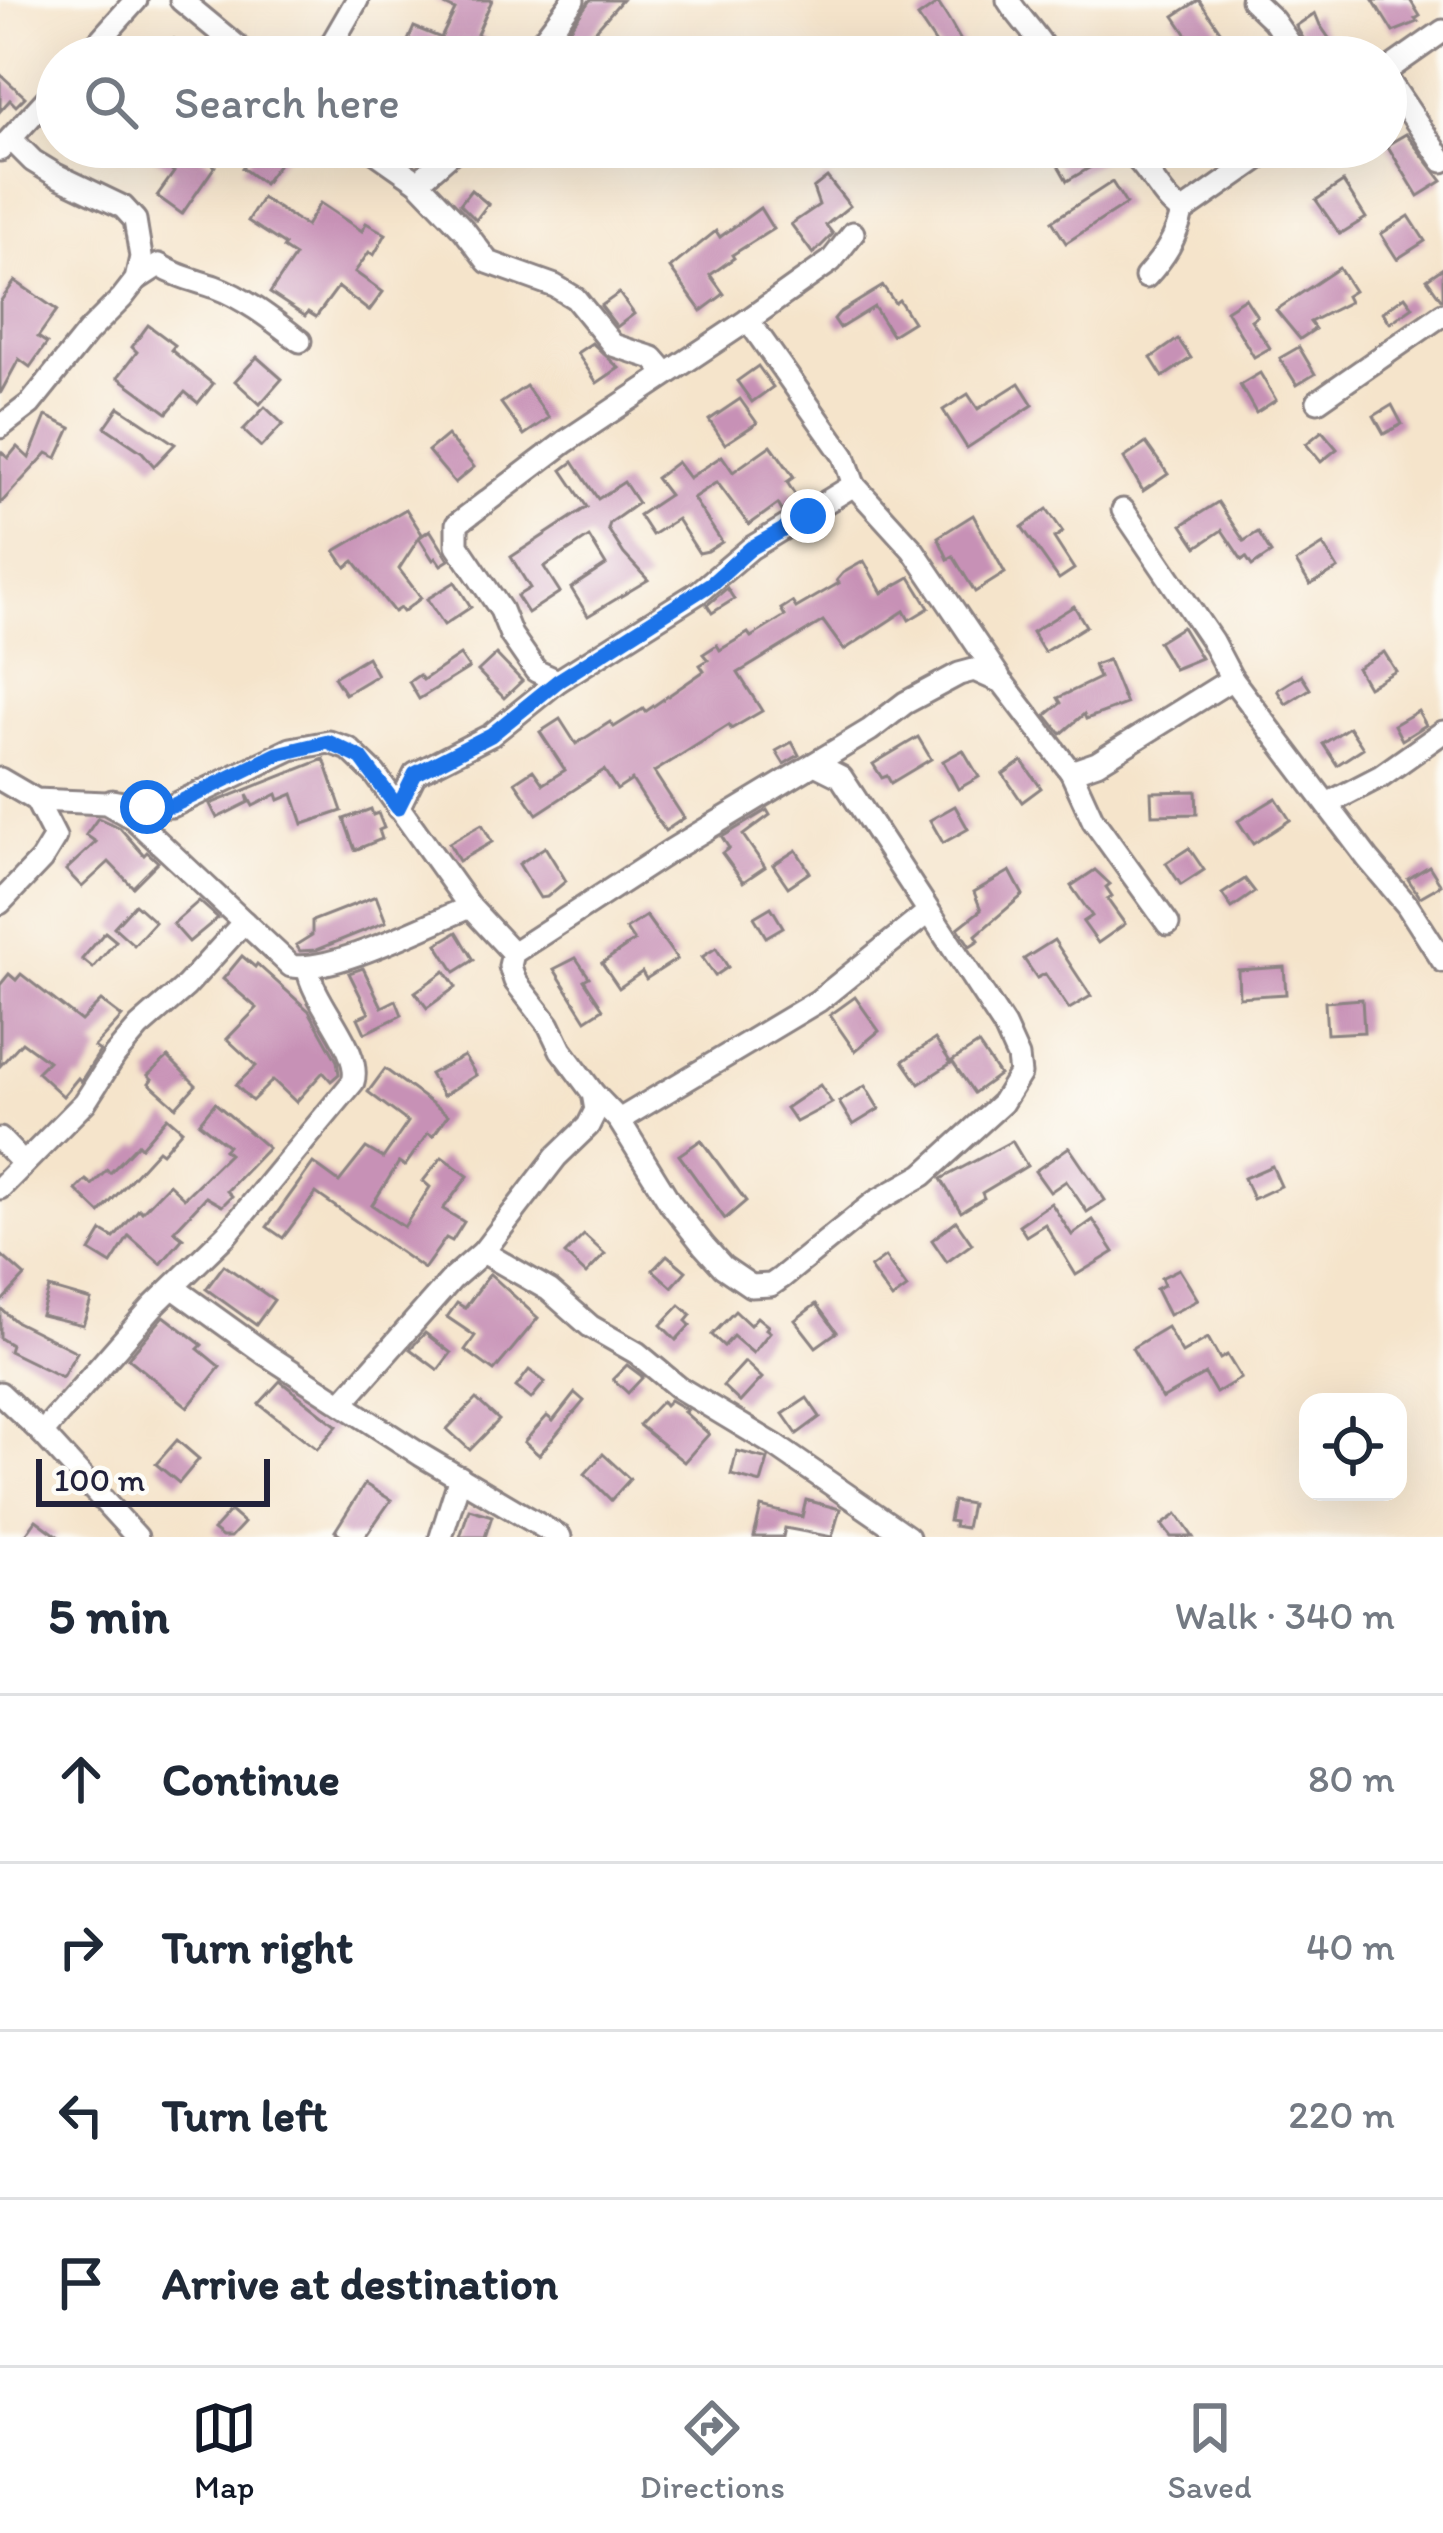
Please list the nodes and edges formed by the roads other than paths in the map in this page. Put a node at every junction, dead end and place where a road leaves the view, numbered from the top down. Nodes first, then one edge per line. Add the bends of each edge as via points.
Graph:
1 (136, 0) edge
2 (181, 0) edge
3 (357, 0) edge
4 (573, 0) edge
5 (1008, 0) edge
6 (1252, 0) edge
7 (1443, 31) edge
8 (104, 36) edge
9 (225, 36) edge
10 (336, 36) edge
11 (546, 36) edge
12 (1034, 36) edge
13 (1282, 36) edge
14 (1407, 58) edge
15 (1407, 106) edge
16 (36, 111) edge
17 (5, 144) edge
18 (1443, 161) edge
19 (36, 163) edge
20 (47, 168) edge
21 (398, 168) edge
22 (434, 168) edge
23 (1143, 168) edge
24 (1245, 168) edge
25 (418, 182) junction
26 (1182, 212) junction
27 (853, 233) dead end
28 (1146, 277) dead end
29 (136, 280) junction
30 (1443, 314) edge
31 (748, 320) junction
32 (300, 341) dead end
33 (666, 373) junction
34 (1318, 400) dead end
35 (0, 427) edge
36 (854, 485) junction
37 (1123, 510) dead end
38 (1232, 679) junction
39 (558, 681) junction
40 (1003, 683) junction
41 (1443, 732) edge
42 (815, 764) junction
43 (1071, 772) junction
44 (0, 779) edge
45 (36, 800) junction
46 (106, 803) junction
47 (1327, 804) junction
48 (398, 808) junction
49 (0, 903) edge
50 (470, 907) junction
51 (927, 913) junction
52 (244, 922) junction
53 (1168, 924) dead end
54 (513, 953) junction
55 (1443, 961) edge
56 (308, 968) junction
57 (593, 1093) junction
58 (619, 1120) junction
59 (0, 1139) edge
60 (22, 1162) junction
61 (0, 1188) edge
62 (483, 1252) junction
63 (174, 1288) junction
64 (0, 1393) edge
65 (344, 1402) junction
66 (42, 1433) junction
67 (460, 1478) junction
68 (137, 1537) edge
69 (441, 1537) edge
70 (560, 1537) edge
71 (908, 1537) edge

1 - 8 street
2 - 9 street
3 - 10 street
4 - 11 street
5 - 12 street
6 - 13 street
7 - 14 street
15 - 18 street
16 - 17 street
17 - 19 street
20 - 29 street via 135,220
21 - 25 street
22 - 25 street
23 - 26 street
24 - 26 street
25 - 33 street via 488,262 555,286 614,345 653,358
26 - 28 street
27 - 31 street via 831,261
29 - 32 street via 159,265 228,294
29 - 35 street via 30,404
30 - 34 street
31 - 33 street
31 - 36 street via 844,456
33 - 39 street via 458,524 457,545 511,634 536,671
36 - 39 street
36 - 40 street via 913,550
37 - 38 street
38 - 43 street
38 - 47 street
39 - 48 street via 491,735 415,774
40 - 42 street via 974,670 958,674
40 - 43 street
41 - 47 street
42 - 51 street via 841,777
42 - 54 street
43 - 53 street via 1093,820
44 - 45 street
45 - 46 street
45 - 49 street via 55,837
46 - 48 street via 172,806 278,754 328,742 361,758
46 - 52 street via 133,818
47 - 55 street
48 - 50 street
50 - 54 street
50 - 56 street
51 - 58 street via 818,1000
51 - 58 street via 1004,1026 1018,1057 1016,1084 956,1148 771,1285 751,1286 723,1268
52 - 56 street via 291,966
52 - 60 street via 139,1027 50,1141
54 - 57 street via 514,981
56 - 63 street via 352,1058 353,1082
57 - 58 street
57 - 62 street via 588,1126
59 - 60 street
60 - 61 street
62 - 65 street
62 - 71 street
63 - 65 street
63 - 66 street
64 - 66 street
65 - 67 street
66 - 68 street
67 - 69 street
67 - 70 street

